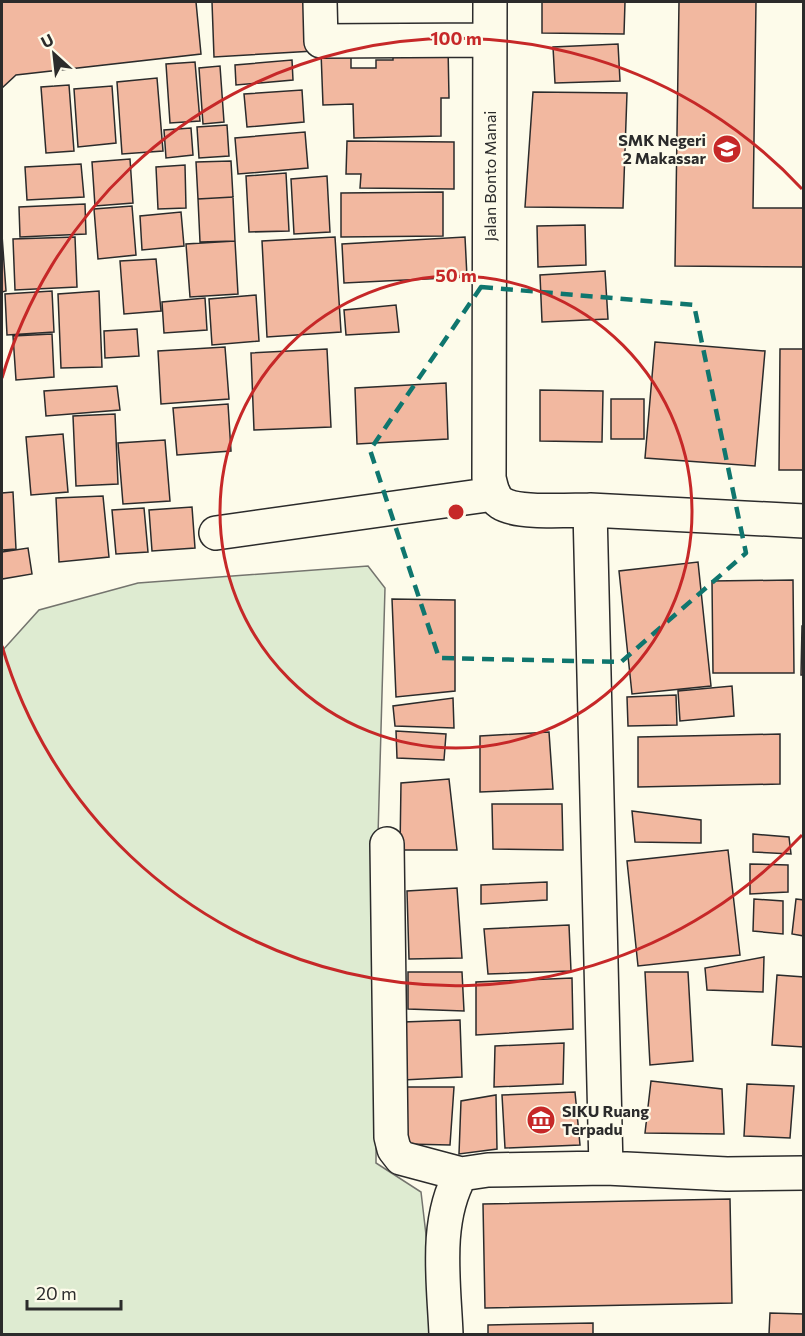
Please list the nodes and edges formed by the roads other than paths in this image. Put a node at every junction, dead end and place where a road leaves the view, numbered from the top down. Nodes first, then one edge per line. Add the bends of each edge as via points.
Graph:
1 (320, 2) edge
2 (490, 2) edge
3 (490, 40) junction
4 (494, 495) junction
5 (590, 510) junction
6 (804, 521) edge
7 (216, 533) dead end
8 (387, 844) dead end
9 (606, 1168) junction
10 (804, 1173) edge
11 (460, 1174) junction
12 (446, 1335) edge

1 - 3 street via 321,41
2 - 3 street, Jalan Bonto Manai
3 - 4 street, Jalan Bonto Manai via 489,478
4 - 5 street via 501,504 526,510
4 - 7 street
5 - 6 street
5 - 9 street
8 - 11 street via 391,1137 401,1158
9 - 10 street
9 - 11 street
11 - 12 street via 450,1192 446,1215

